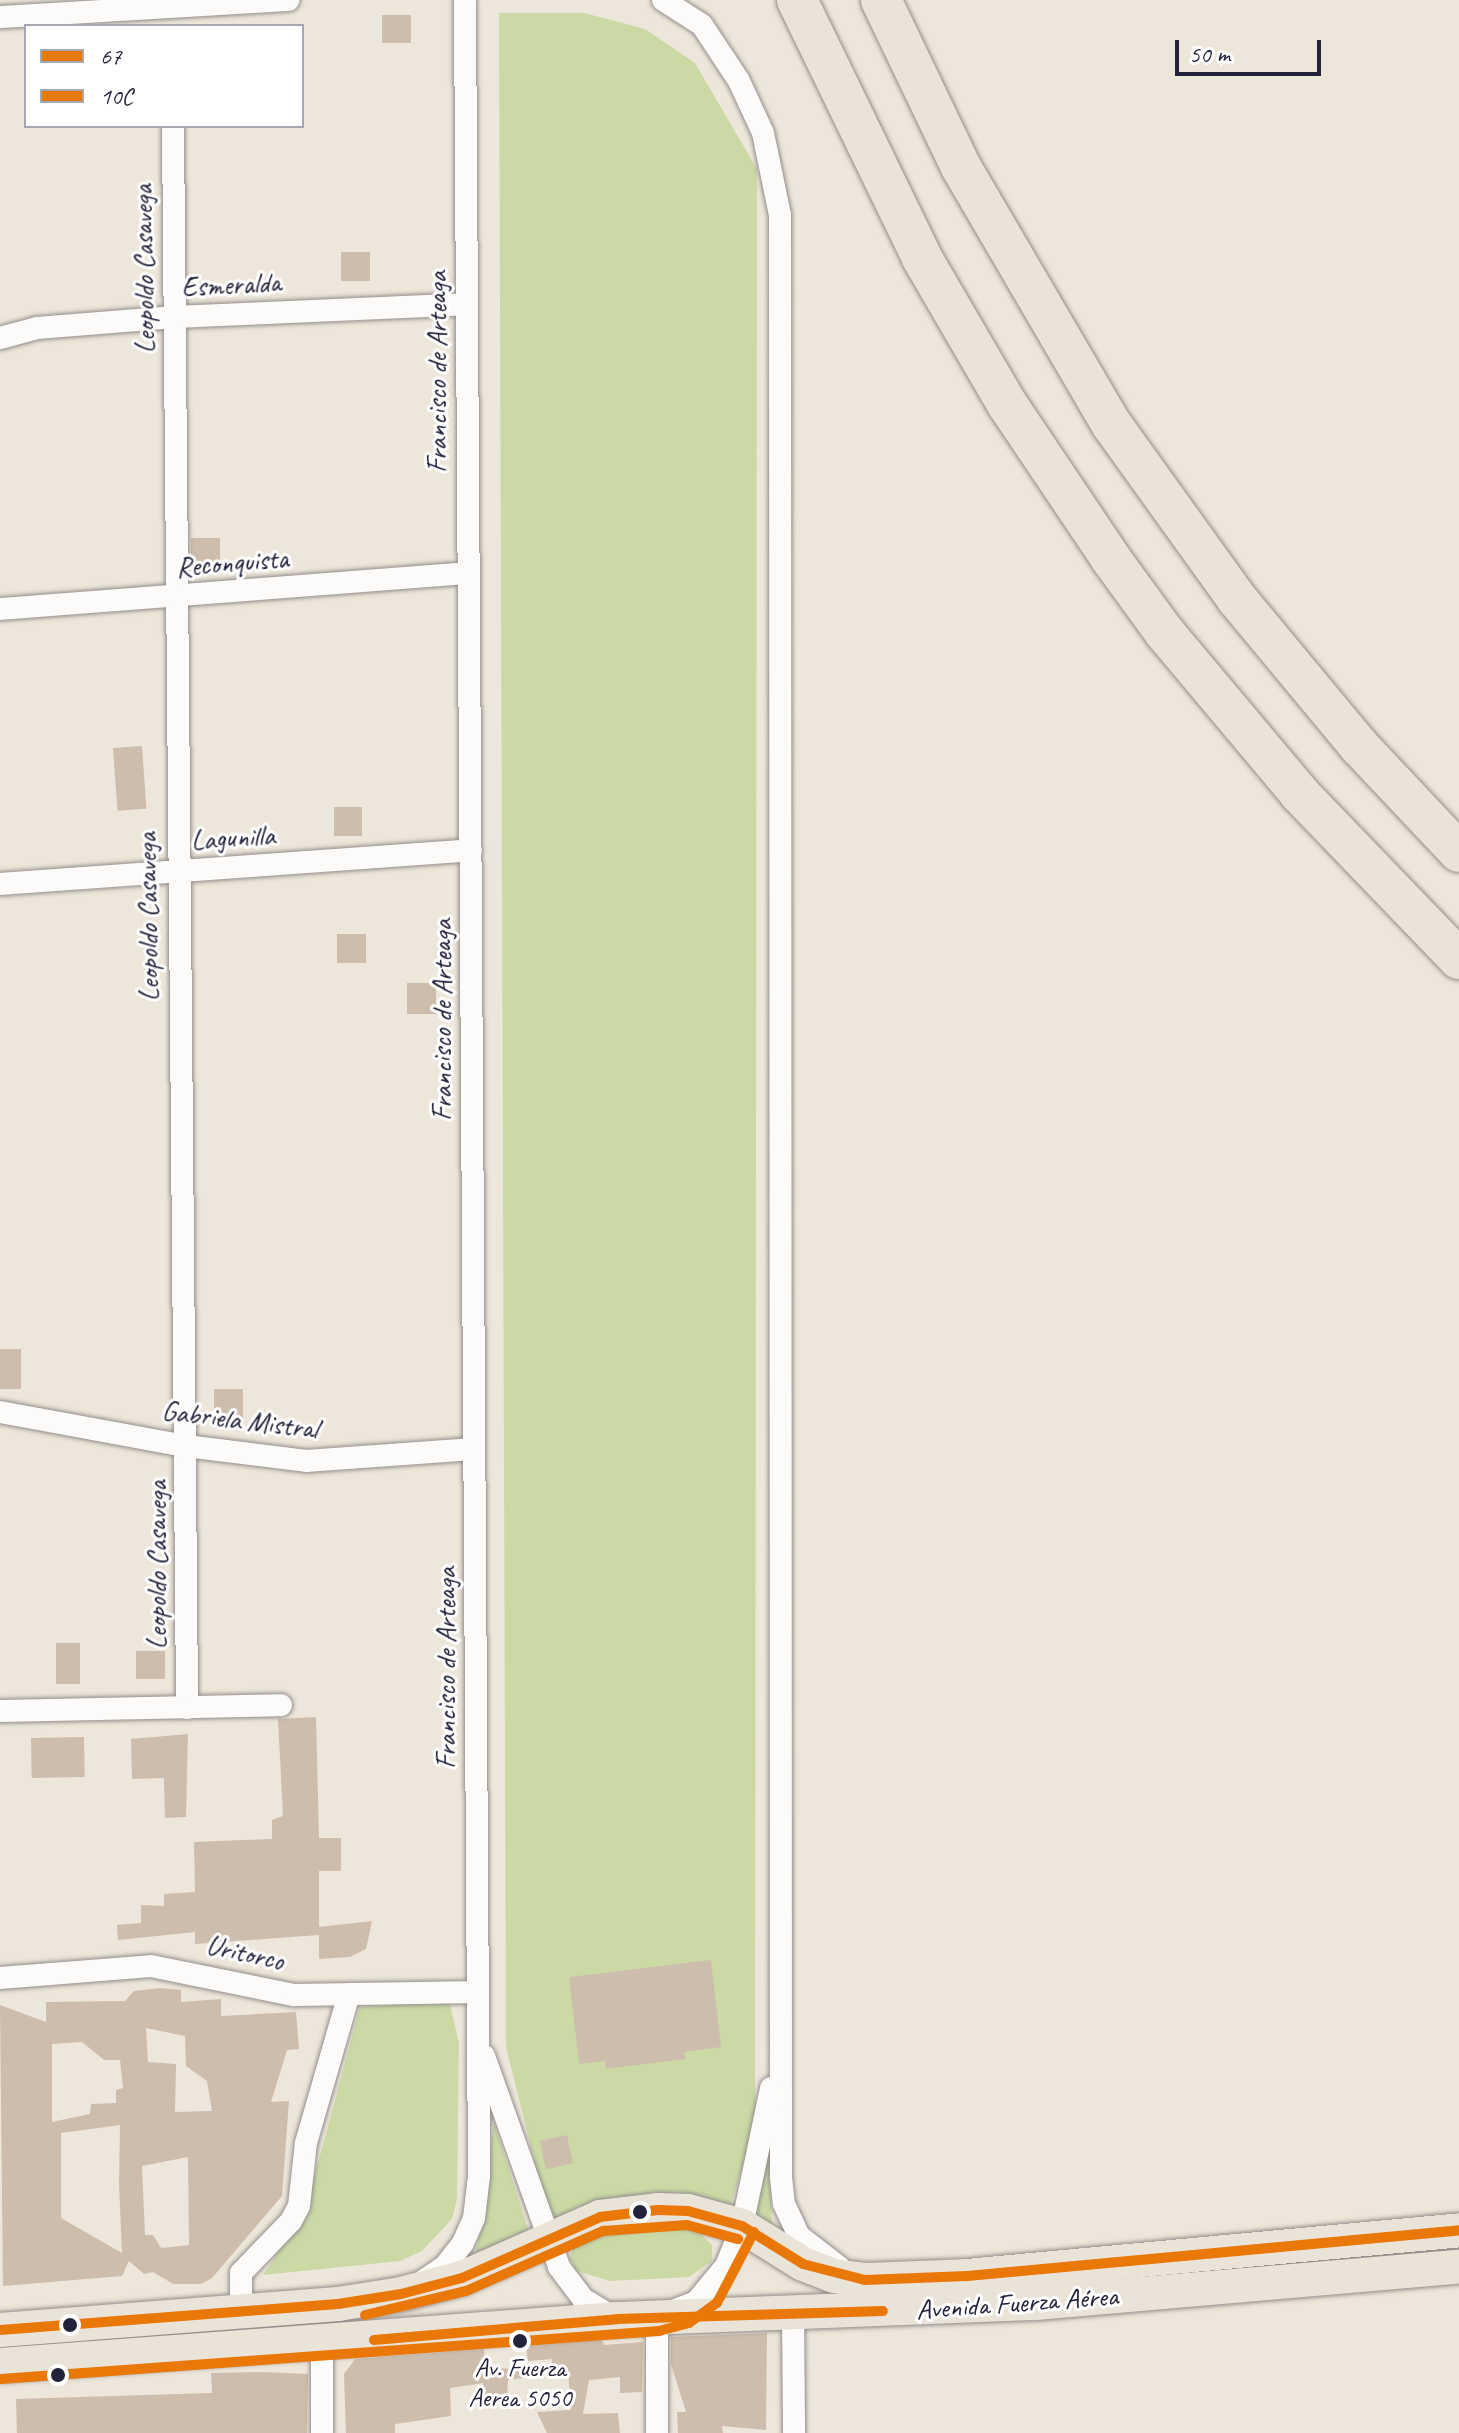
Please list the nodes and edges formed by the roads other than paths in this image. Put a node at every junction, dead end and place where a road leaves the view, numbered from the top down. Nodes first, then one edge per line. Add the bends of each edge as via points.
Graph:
1 (289, 0) edge
2 (465, 0) edge
3 (663, 0) edge
4 (797, 0) edge
5 (881, 0) edge
6 (172, 10) edge
7 (0, 17) edge
8 (173, 128) edge
9 (467, 304) junction
10 (175, 317) junction
11 (0, 338) edge
12 (469, 573) junction
13 (177, 597) junction
14 (0, 609) edge
15 (471, 850) junction
16 (1459, 852) edge
17 (177, 872) junction
18 (0, 884) edge
19 (1459, 959) edge
20 (0, 1412) edge
21 (186, 1446) junction
22 (474, 1449) junction
23 (281, 1705) dead end
24 (187, 1708) junction
25 (0, 1711) edge
26 (0, 1978) edge
27 (478, 1992) junction
28 (349, 1994) junction
29 (478, 2040) junction
30 (779, 2047) junction
31 (742, 2226) junction
32 (1459, 2230) edge
33 (547, 2237) junction
34 (1459, 2267) edge
35 (865, 2280) junction
36 (401, 2294) junction
37 (793, 2311) junction
38 (241, 2312) junction
39 (657, 2317) junction
40 (617, 2319) junction
41 (0, 2330) edge
42 (322, 2344) junction
43 (0, 2365) edge
44 (322, 2433) edge
45 (657, 2433) edge
46 (794, 2433) edge

1 - 6 street
2 - 9 street, Francisco de Arteaga
3 - 30 street via 702,25 739,81 763,133 780,215
4 - 19 highway via 848,116 944,298 1007,404 1111,559 1174,645 1300,794
5 - 16 highway via 982,206 1112,425 1237,599 1360,747
6 - 7 street
8 - 10 street, Leopoldo Casavega
9 - 10 street, Esmeralda
9 - 12 street, Francisco de Arteaga
10 - 11 street, Esmeralda via 37,328
10 - 13 street, Leopoldo Casavega
12 - 13 street, Reconquista
12 - 15 street, Francisco de Arteaga
13 - 14 street, Reconquista
13 - 17 street, Leopoldo Casavega
15 - 17 street, Lagunilla
15 - 22 street, Francisco de Arteaga
17 - 18 street, Lagunilla
17 - 21 street, Leopoldo Casavega
20 - 21 street, Gabriela Mistral
21 - 22 street, Gabriela Mistral via 331,1461
21 - 24 street, Leopoldo Casavega
22 - 27 street, Francisco de Arteaga
23 - 24 street
24 - 25 street
26 - 28 street, Uritorco via 151,1966 276,1993
27 - 28 street, Uritorco
27 - 29 street, Francisco de Arteaga
28 - 38 street via 306,2143 299,2206 241,2273
29 - 33 street, Francisco de Arteaga
29 - 36 street, Francisco de Arteaga via 474,2218 445,2266
30 - 31 street
30 - 35 street via 781,2177 790,2221 811,2247
31 - 33 main road, Avenida Fuerza Aérea via 688,2211 658,2210 600,2217
31 - 35 main road, Avenida Fuerza Aérea via 803,2264
31 - 39 street via 726,2266 707,2293 683,2310
32 - 35 main road, Avenida Fuerza Aérea via 981,2275
33 - 36 main road, Avenida Fuerza Aérea via 462,2278
33 - 40 street, Francisco de Arteaga via 574,2290
34 - 37 main road, Avenida Fuerza Aérea via 1035,2303
36 - 38 main road, Avenida Fuerza Aérea
37 - 39 main road, Avenida Fuerza Aérea
37 - 46 street
38 - 41 main road, Avenida Fuerza Aérea
39 - 40 main road, Avenida Fuerza Aérea
39 - 45 street
40 - 42 main road, Avenida Fuerza Aérea
42 - 43 main road, Avenida Fuerza Aérea
42 - 44 street

